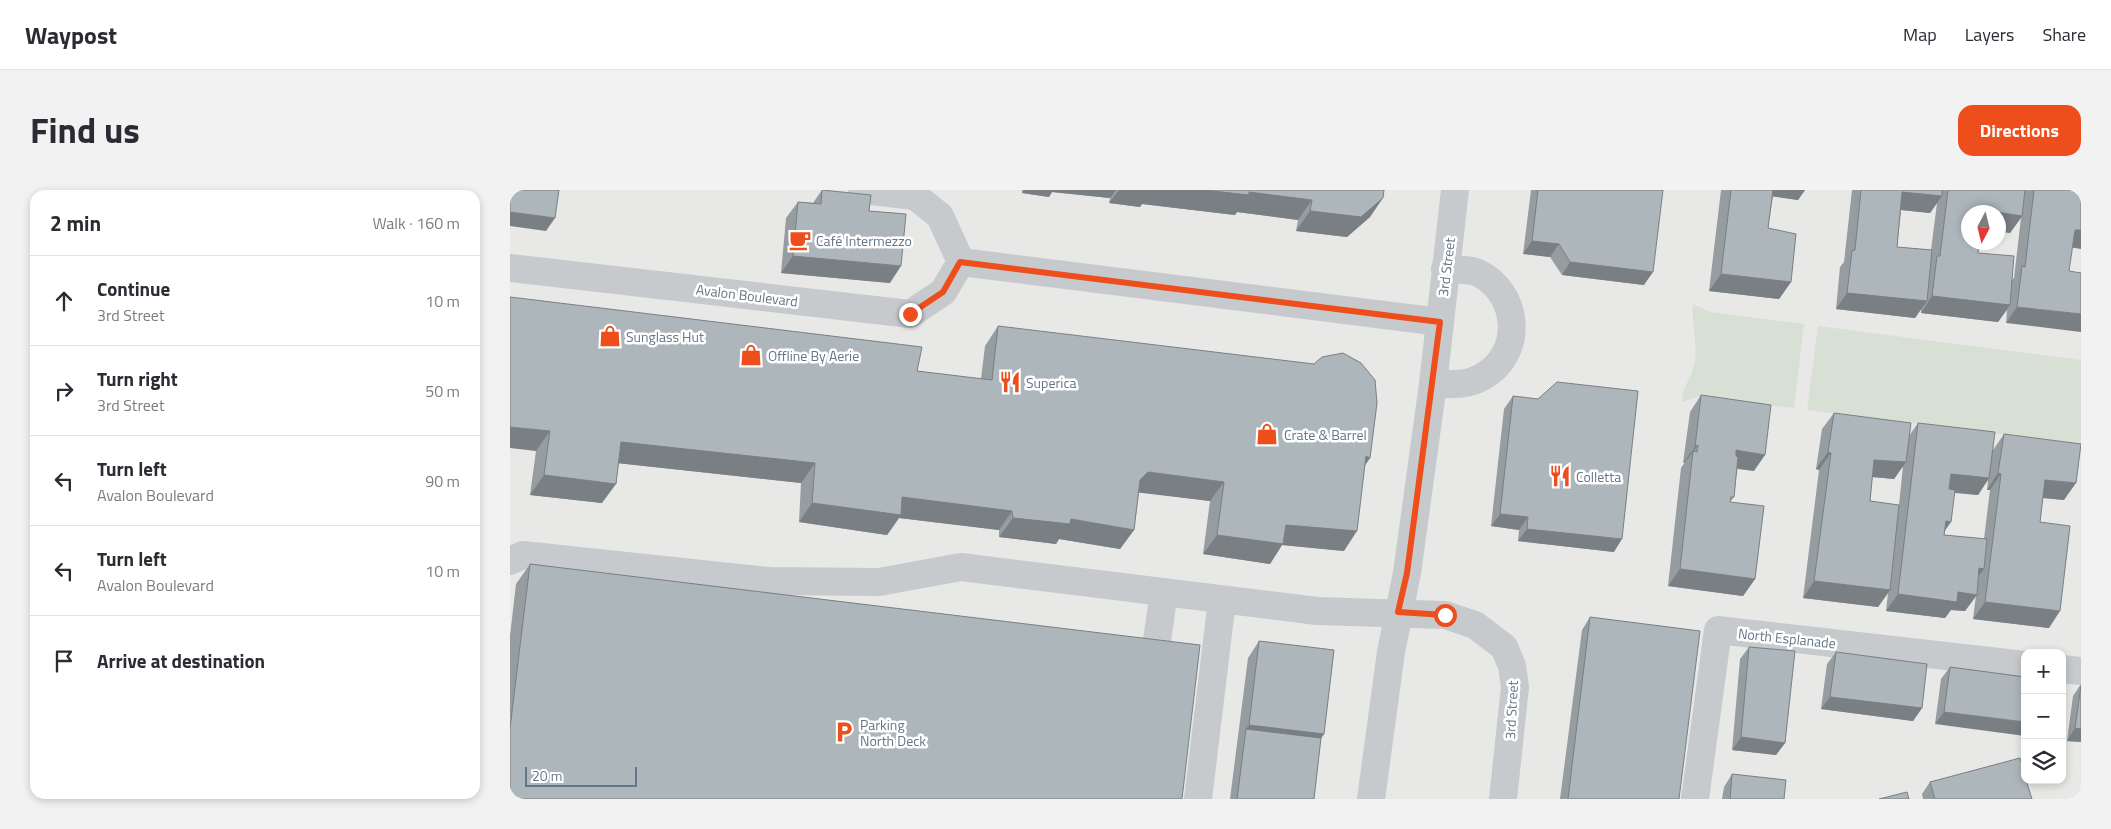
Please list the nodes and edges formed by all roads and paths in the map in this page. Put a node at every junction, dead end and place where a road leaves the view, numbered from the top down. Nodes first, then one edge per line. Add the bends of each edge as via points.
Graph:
1 (862, 190) edge
2 (1455, 190) edge
3 (960, 262) junction
4 (510, 268) edge
5 (1445, 269) junction
6 (1440, 322) junction
7 (1433, 384) junction
8 (510, 561) edge
9 (1164, 592) junction
10 (1222, 600) junction
11 (1398, 612) junction
12 (1154, 661) edge
13 (2021, 665) edge
14 (2066, 669) edge
15 (2081, 671) edge
16 (1198, 799) edge
17 (1371, 799) edge
18 (1503, 799) edge
19 (1694, 799) edge

1 - 3 street via 915,196 940,216
2 - 5 street, 3rd Street
3 - 4 street, Avalon Boulevard via 943,292 910,314
3 - 6 street
5 - 6 street, 3rd Street
5 - 7 street via 1474,271 1491,281 1504,295 1511,313 1513,332 1508,350 1497,366 1482,378 1464,384
6 - 7 street, 3rd Street
7 - 11 street, 3rd Street via 1407,573
8 - 9 street via 523,555 795,582 880,582 961,567
9 - 10 street
9 - 12 street
10 - 11 street via 1316,612
10 - 16 street
11 - 17 street, 3rd Street
11 - 18 street, 3rd Street via 1445,615 1475,625 1504,647 1512,666 1515,687
13 - 19 street, North Esplanade via 1718,630
14 - 15 street

